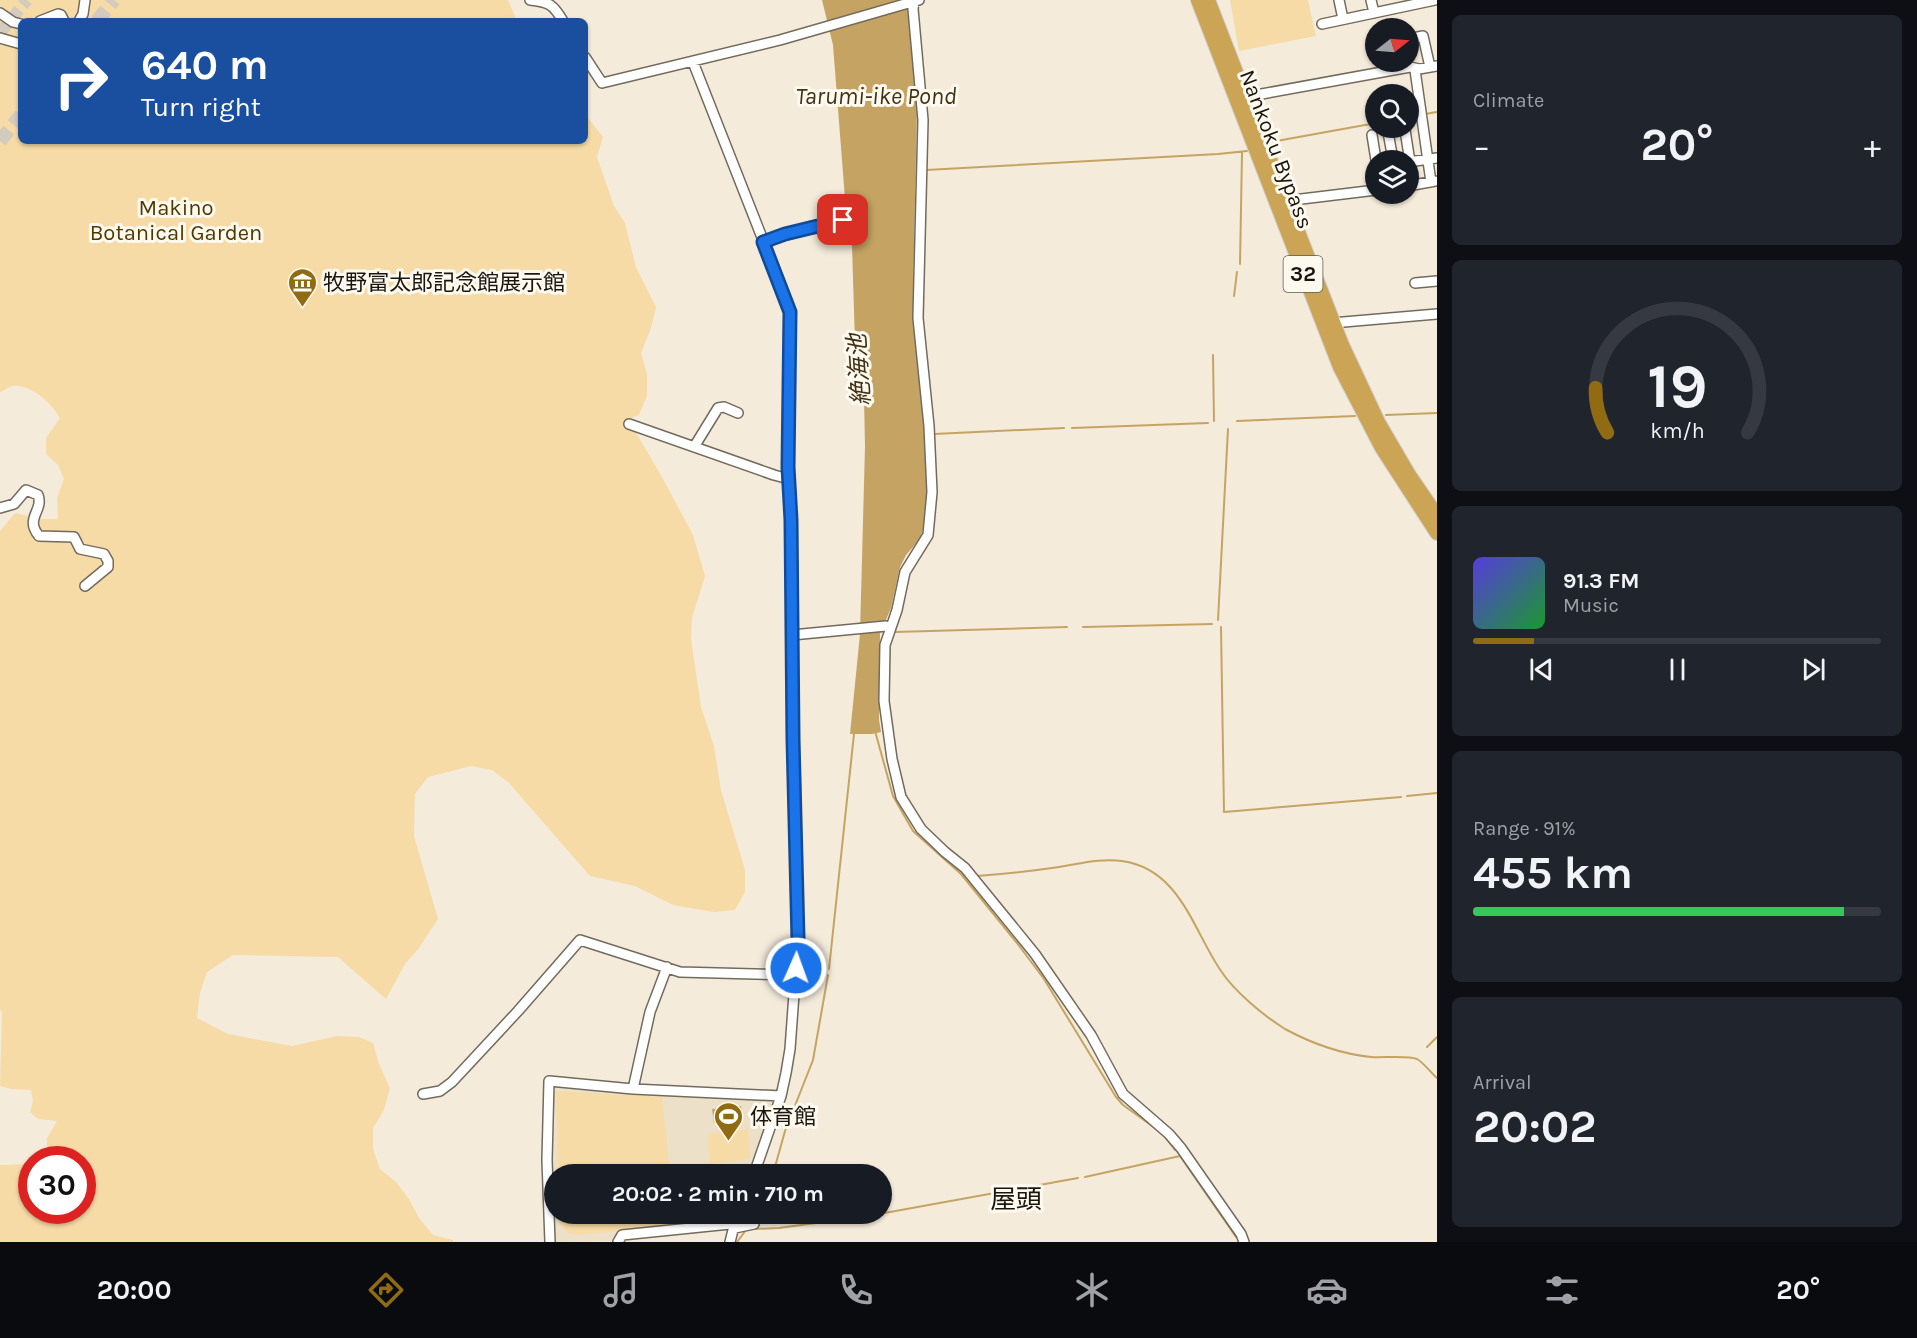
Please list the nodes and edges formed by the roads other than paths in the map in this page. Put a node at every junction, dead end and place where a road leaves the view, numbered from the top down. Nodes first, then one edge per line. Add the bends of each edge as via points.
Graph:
1 (85, 0) edge
2 (530, 0) edge
3 (1198, 0) edge
4 (1208, 0) edge
5 (1339, 0) edge
6 (1371, 0) edge
7 (1435, 0) edge
8 (914, 1) edge
9 (0, 13) edge
10 (1374, 13) junction
11 (48, 18) edge
12 (62, 18) edge
13 (81, 18) edge
14 (561, 18) edge
15 (1343, 19) junction
16 (18, 23) edge
17 (1322, 24) dead end
18 (1419, 37) edge
19 (0, 38) edge
20 (18, 43) edge
21 (588, 62) edge
22 (693, 62) junction
23 (1434, 67) edge
24 (1419, 69) edge
25 (1383, 72) edge
26 (1415, 72) edge
27 (1245, 97) junction
28 (1432, 159) edge
29 (1434, 181) edge
30 (1419, 184) edge
31 (1365, 191) edge
32 (1285, 201) junction
33 (843, 220) dead end
34 (763, 242) junction
35 (1437, 281) edge
36 (1415, 283) dead end
37 (1437, 314) edge
38 (1332, 323) junction
39 (738, 413) dead end
40 (629, 424) dead end
41 (694, 447) junction
42 (789, 479) junction
43 (0, 508) edge
44 (1437, 516) edge
45 (1437, 533) edge
46 (85, 586) dead end
47 (888, 627) junction
48 (792, 635) junction
49 (667, 967) junction
50 (795, 975) junction
51 (633, 1089) junction
52 (423, 1094) dead end
53 (781, 1096) junction
54 (757, 1164) edge
55 (742, 1224) edge
56 (745, 1226) junction
57 (550, 1242) edge
58 (619, 1242) edge
59 (730, 1242) edge
60 (1244, 1242) edge

1 - 13 street
2 - 14 street via 551,4
3 - 45 highway, Nankoku Bypass / 32 via 1340,367 1382,448
4 - 27 highway, Nankoku Bypass / 32
5 - 15 street
6 - 10 street
7 - 10 street
8 - 22 street
8 - 47 street via 923,120 918,318 932,461 932,510 926,542 909,562 897,610
9 - 16 street
10 - 15 street
11 - 12 street via 58,14
15 - 17 street
18 - 23 street via 1423,36
19 - 20 street
21 - 22 street via 602,83
22 - 34 street
23 - 24 street
25 - 27 street
26 - 28 street
27 - 32 highway, Nankoku Bypass / 32
28 - 29 street
29 - 30 street
31 - 32 street
32 - 38 highway, Nankoku Bypass / 32
33 - 34 street
34 - 42 street via 790,312
35 - 36 street
37 - 38 street
38 - 44 highway, Nankoku Bypass / 32 via 1378,422
39 - 41 street via 718,408
40 - 41 street
41 - 42 street
42 - 48 street
43 - 46 street via 14,504 28,490 40,496 33,523 39,536 74,537 80,549 104,554 108,567
47 - 48 street
47 - 60 street via 884,701 901,797 921,829 965,868 1035,954 1091,1035 1123,1094 1175,1141
48 - 50 street via 798,939
49 - 50 street via 680,972
49 - 51 street via 650,1012
49 - 52 street via 580,940 457,1077 440,1091
50 - 53 street via 790,1049
51 - 53 street
51 - 57 street via 549,1081
53 - 54 street
55 - 56 street
56 - 58 street via 622,1234
56 - 59 street

